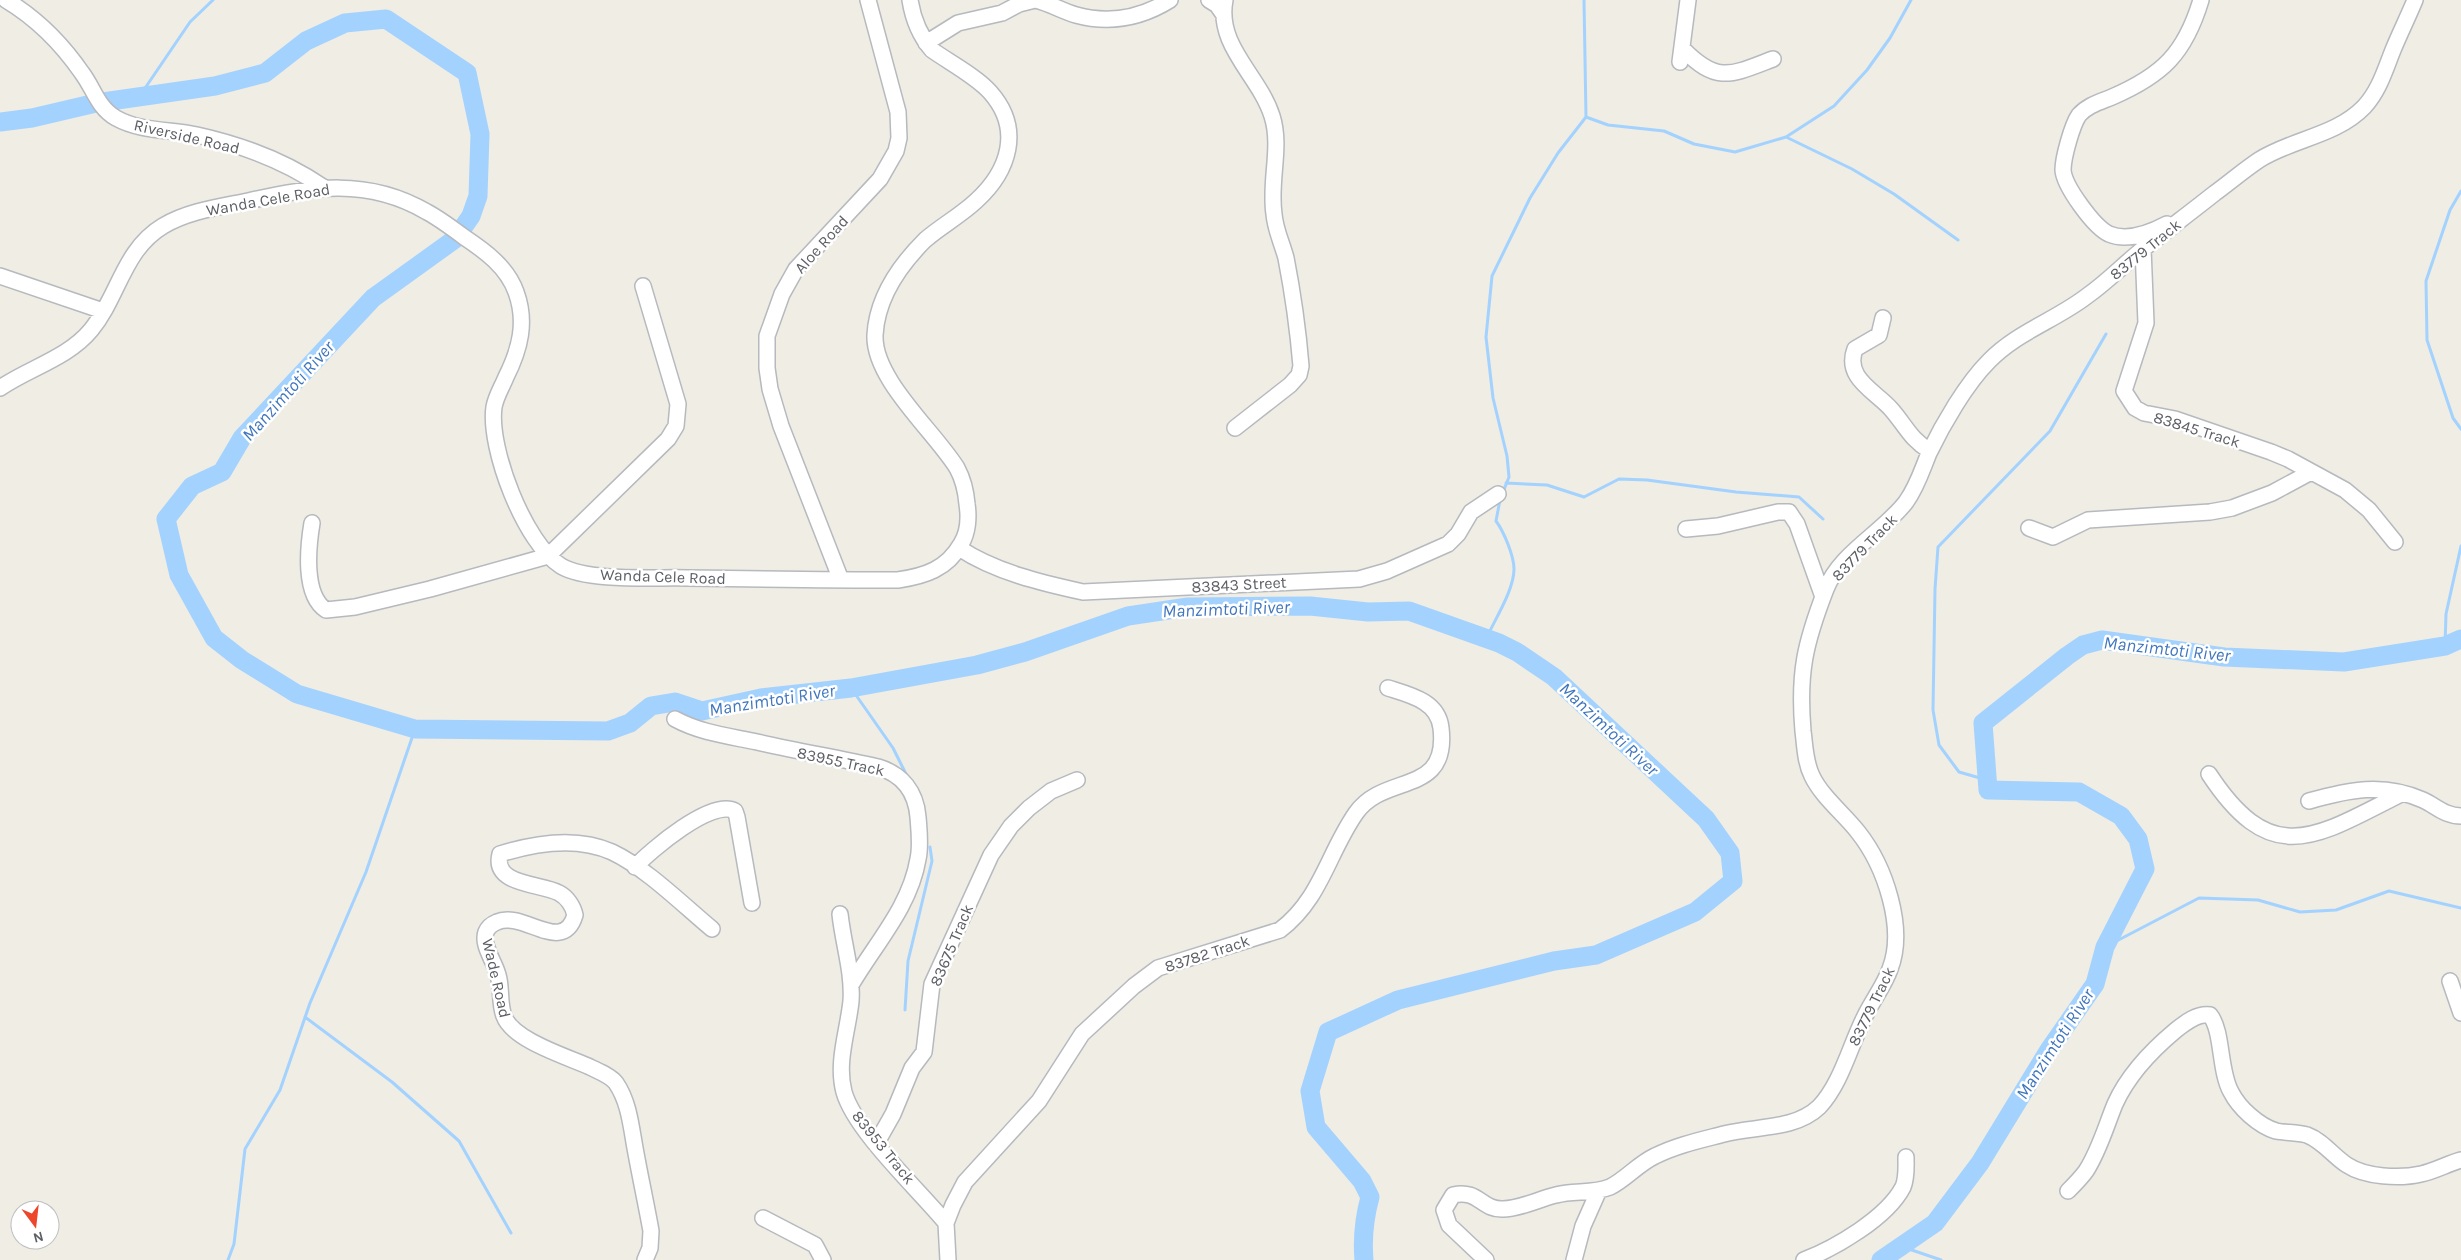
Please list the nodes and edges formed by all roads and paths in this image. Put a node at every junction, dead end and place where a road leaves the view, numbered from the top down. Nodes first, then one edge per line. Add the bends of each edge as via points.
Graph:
1 (6, 0) edge
2 (868, 0) edge
3 (910, 0) edge
4 (1035, 0) edge
5 (1170, 0) edge
6 (1209, 0) edge
7 (1688, 0) edge
8 (2201, 0) edge
9 (2415, 0) edge
10 (1224, 8) edge
11 (926, 43) junction
12 (1773, 59) dead end
13 (323, 187) junction
14 (2195, 209) junction
15 (2143, 248) junction
16 (0, 276) edge
17 (643, 286) dead end
18 (103, 311) junction
19 (1883, 318) dead end
20 (0, 388) edge
21 (1235, 428) dead end
22 (1930, 451) junction
23 (2311, 472) junction
24 (1498, 494) dead end
25 (312, 523) dead end
26 (2029, 528) dead end
27 (1686, 529) dead end
28 (2395, 542) dead end
29 (959, 548) junction
30 (548, 556) junction
31 (841, 580) junction
32 (1823, 597) junction
33 (1388, 688) dead end
34 (676, 719) dead end
35 (2209, 774) dead end
36 (1078, 780) dead end
37 (2401, 794) junction
38 (2309, 801) dead end
39 (2461, 816) edge
40 (635, 867) junction
41 (752, 903) dead end
42 (840, 914) dead end
43 (712, 929) dead end
44 (2450, 981) dead end
45 (851, 984) junction
46 (2461, 1013) edge
47 (876, 1144) junction
48 (1906, 1157) dead end
49 (2461, 1160) edge
50 (1599, 1190) junction
51 (2068, 1191) dead end
52 (763, 1218) dead end
53 (946, 1223) junction
54 (645, 1260) edge
55 (823, 1260) edge
56 (948, 1260) edge
57 (1486, 1260) edge
58 (1574, 1260) edge
59 (1804, 1260) edge

1 - 13 street, Riverside Road via 27,13 61,46 84,74 107,112 118,119 142,128 196,135 240,146 287,166
2 - 31 street, Aloe Road via 898,112 896,151 880,180 796,269 782,294 768,336 767,368 781,426
3 - 11 street, Wanda Cele Road
4 - 5 street via 1077,15 1110,20 1132,17
4 - 11 street via 1002,13 958,23
6 - 10 street
7 - 12 street via 1681,56 1716,73 1739,70
8 - 14 street via 2189,34 2164,66 2134,86 2089,107 2079,116 2073,127 2063,169 2068,184 2096,224 2115,236 2147,233
9 - 14 street, 83779 Track via 2382,79 2367,104 2344,123 2259,160
10 - 21 street via 1227,37 1265,98 1276,127 1274,215 1294,300 1300,366 1299,375 1290,385
11 - 29 street, Wanda Cele Road via 989,91 1004,110 1010,133 1008,151 998,177 976,201 926,240 888,286 875,336 879,359 891,381 958,469 969,513 965,537
13 - 18 street, Wanda Cele Road via 205,210 161,227 144,240 129,259
13 - 30 street, Wanda Cele Road via 378,191 401,198 428,212 482,249 505,271 516,290 522,337 494,408 493,425 496,444 521,513 532,538
14 - 15 street, 83779 Track
15 - 22 street, 83779 Track via 2092,293 2054,319 2026,332 1988,362 1972,381
15 - 23 street, 83845 Track via 2146,322 2126,381 2124,391 2127,399 2144,413 2175,419 2262,449
16 - 18 street
17 - 30 street via 678,404 676,426 668,439
18 - 20 street, Wanda Cele Road via 91,330 70,349
19 - 22 street via 1879,335 1855,349 1852,356 1854,372 1897,416 1916,442
22 - 32 street, 83779 Track via 1906,502 1842,564 1831,578
23 - 26 street via 2272,493 2232,508 2088,520 2053,537
23 - 28 street, 83845 Track via 2353,496
24 - 29 street, 83843 Street via 1471,512 1448,544 1392,569 1359,578 1083,592 998,567
25 - 30 street via 308,543 309,570 315,599 326,610 337,611 384,601
27 - 32 street via 1789,512 1797,524
29 - 31 street, Wanda Cele Road via 942,567 919,577
30 - 31 street, Wanda Cele Road via 564,568 612,577
32 - 50 street, 83779 Track via 1806,642 1802,666 1807,761 1812,777 1862,838 1888,887 1895,934 1890,971 1833,1086 1812,1112 1797,1122 1743,1129 1684,1144 1651,1157 1612,1186
33 - 53 street, 83782 Track via 1430,705 1436,712 1440,720 1441,745 1434,769 1419,780 1387,789 1365,802 1308,902 1292,921 1280,930 1158,968 1082,1034 1039,1101 966,1182
34 - 45 street, 83955 Track via 711,732 878,767 892,771 904,781 917,806 919,858 900,908
35 - 37 street via 2224,798 2251,824 2279,836 2316,834
36 - 47 street, 83675 Track via 1051,791 1029,808 1011,826 991,855 932,984 924,1052 912,1068 893,1114
37 - 38 street via 2361,788
37 - 39 street via 2423,800 2447,814
40 - 41 street via 674,833 702,817 730,808 737,817
40 - 43 street, Wade Road
40 - 54 street, Wade Road via 612,852 583,844 525,846 500,854 498,860 505,874 515,881 561,893 573,906 576,915 570,928 549,932 518,920 502,919 492,924 485,937 498,975 503,1015 508,1025 528,1039 614,1080 622,1091 651,1230 650,1248
42 - 45 street, 83953 Track
44 - 46 street
45 - 47 street, 83953 Track via 841,1080 856,1118
47 - 53 street, 83953 Track
48 - 59 street via 1903,1187 1889,1206 1869,1223
49 - 51 street via 2418,1175 2371,1174 2346,1164 2306,1135 2277,1131 2262,1125 2231,1094 2215,1022 2206,1014 2188,1022 2156,1046 2131,1078 2116,1102 2086,1171
50 - 57 street, 83779 Track via 1560,1193 1502,1210 1492,1208 1466,1192 1453,1195 1444,1210 1448,1226
50 - 58 street via 1582,1226
52 - 55 street via 815,1245
53 - 56 street, 83782 Track

